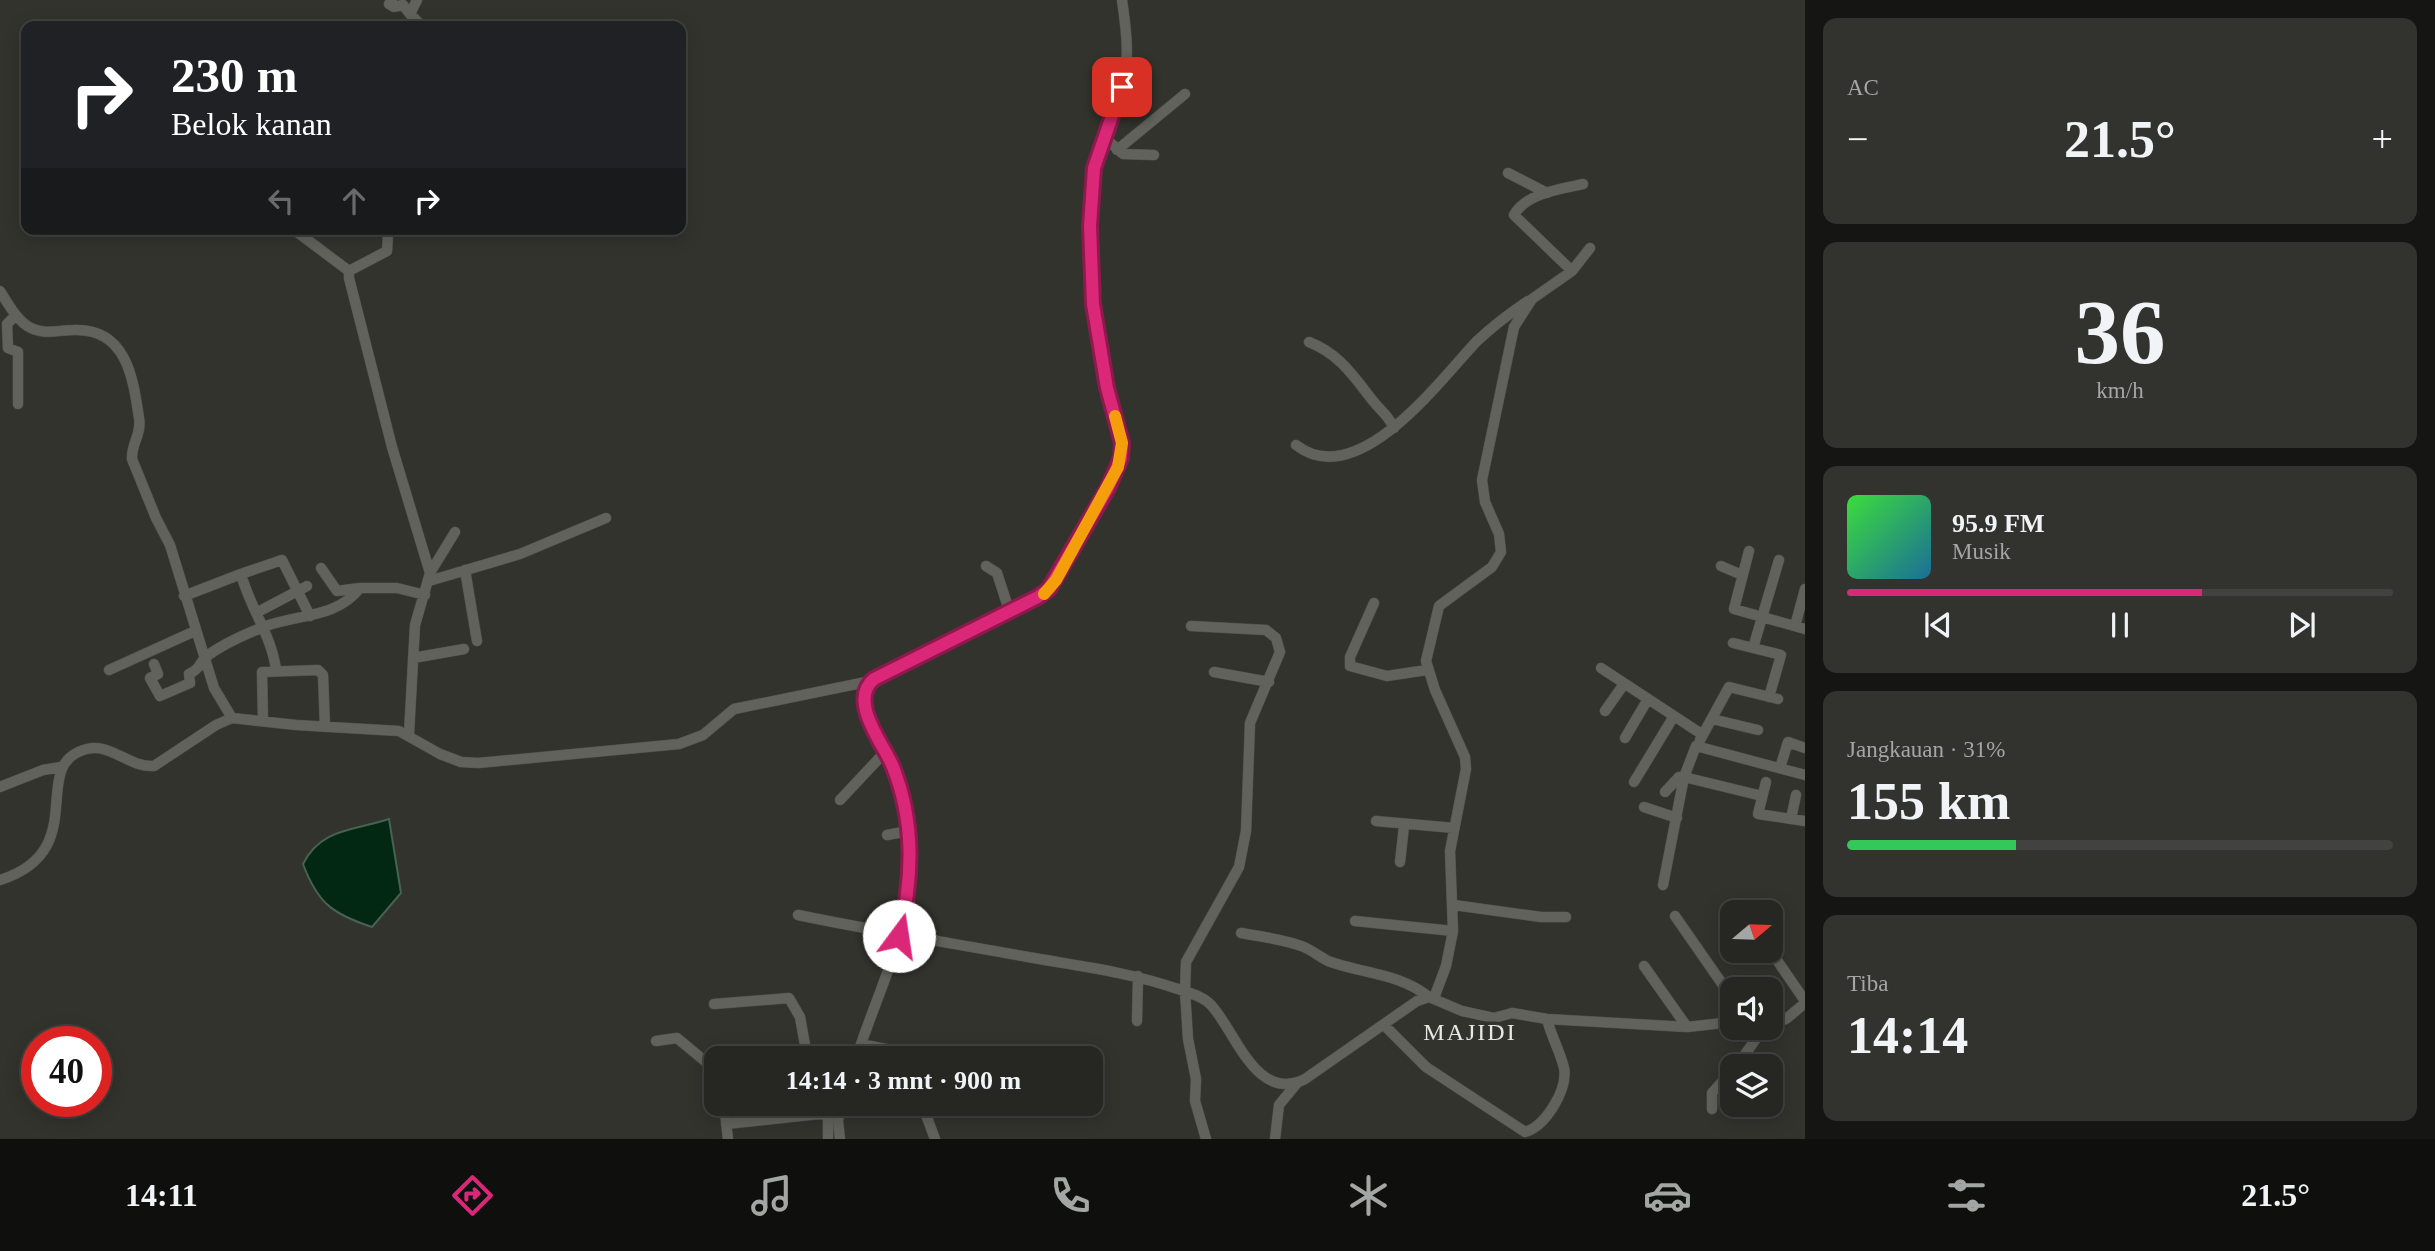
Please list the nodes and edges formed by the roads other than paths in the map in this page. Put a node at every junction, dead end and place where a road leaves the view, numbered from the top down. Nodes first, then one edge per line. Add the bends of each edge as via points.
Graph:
1 (392, 0) edge
2 (417, 0) edge
3 (1122, 0) edge
4 (410, 14) junction
5 (417, 21) edge
6 (1185, 94) dead end
7 (1104, 137) junction
8 (1117, 150) junction
9 (1154, 155) dead end
10 (1508, 173) dead end
11 (1583, 184) dead end
12 (1547, 193) junction
13 (301, 235) edge
14 (389, 235) edge
15 (1590, 247) dead end
16 (349, 271) junction
17 (1572, 271) junction
18 (0, 292) edge
19 (1532, 299) junction
20 (8, 319) edge
21 (1309, 342) dead end
22 (19, 404) dead end
23 (1394, 428) junction
24 (1296, 445) dead end
25 (606, 518) dead end
26 (455, 532) dead end
27 (1749, 551) dead end
28 (1779, 560) dead end
29 (986, 566) dead end
30 (1721, 566) dead end
31 (321, 568) dead end
32 (465, 570) junction
33 (241, 574) junction
34 (1742, 575) junction
35 (430, 577) junction
36 (302, 589) junction
37 (360, 589) junction
38 (1805, 589) edge
39 (425, 595) junction
40 (184, 596) junction
41 (1374, 603) dead end
42 (1009, 610) junction
43 (256, 613) junction
44 (310, 616) junction
45 (1762, 617) junction
46 (1191, 626) dead end
47 (1800, 627) edge
48 (262, 628) junction
49 (195, 631) junction
50 (477, 641) dead end
51 (1733, 643) dead end
52 (1753, 648) junction
53 (464, 649) dead end
54 (205, 657) junction
55 (413, 658) junction
56 (154, 664) dead end
57 (1601, 668) dead end
58 (110, 670) dead end
59 (276, 670) junction
60 (1427, 670) junction
61 (1214, 672) dead end
62 (871, 681) junction
63 (1269, 682) junction
64 (1624, 684) junction
65 (1648, 699) junction
66 (1605, 710) dead end
67 (1674, 716) junction
68 (232, 718) junction
69 (1712, 719) junction
70 (263, 721) junction
71 (325, 727) junction
72 (1758, 730) dead end
73 (409, 734) junction
74 (1703, 735) junction
75 (1625, 738) dead end
76 (1696, 746) junction
77 (1805, 748) edge
78 (886, 752) junction
79 (61, 768) junction
80 (1780, 768) junction
81 (1805, 775) edge
82 (1684, 777) junction
83 (1634, 782) dead end
84 (1766, 782) dead end
85 (0, 787) edge
86 (1665, 792) dead end
87 (1796, 795) dead end
88 (1762, 796) junction
89 (840, 800) dead end
90 (1644, 807) dead end
91 (1677, 818) junction
92 (1791, 819) junction
93 (1376, 821) dead end
94 (1805, 821) edge
95 (1404, 826) junction
96 (1454, 828) junction
97 (908, 831) junction
98 (887, 835) dead end
99 (1400, 862) dead end
100 (0, 880) edge
101 (1663, 885) dead end
102 (1454, 905) junction
103 (799, 915) dead end
104 (1675, 916) dead end
105 (1566, 917) dead end
106 (1355, 921) dead end
107 (1453, 931) junction
108 (1241, 933) dead end
109 (899, 936) junction
110 (1779, 963) edge
111 (1644, 966) dead end
112 (1138, 976) junction
113 (1720, 981) edge
114 (1185, 991) junction
115 (1432, 998) junction
116 (1805, 1002) edge
117 (714, 1004) dead end
118 (1547, 1020) junction
119 (1783, 1020) edge
120 (1137, 1021) dead end
121 (1720, 1023) edge
122 (1384, 1025) junction
123 (1687, 1027) junction
124 (656, 1041) dead end
125 (805, 1046) edge
126 (860, 1046) edge
127 (704, 1057) edge
128 (1297, 1082) junction
129 (1720, 1084) edge
130 (1712, 1109) dead end
131 (725, 1116) edge
132 (777, 1116) edge
133 (828, 1116) edge
134 (839, 1116) edge
135 (926, 1116) edge
136 (726, 1124) junction
137 (728, 1139) edge
138 (828, 1139) edge
139 (840, 1139) edge
140 (935, 1139) edge
141 (1206, 1139) edge
142 (1275, 1139) edge

1 - 4 street via 389,4 403,5
2 - 4 street
3 - 7 street via 1126,62
4 - 5 street
6 - 8 street
7 - 8 street
7 - 42 street via 1092,191 1093,304 1122,443 1121,458 1053,584 1038,597
8 - 9 street via 1131,156
10 - 12 street
11 - 12 street
12 - 17 street via 1520,207 1514,217
13 - 16 street
14 - 16 street via 387,251
15 - 17 street
16 - 35 street
17 - 19 street
18 - 20 street
19 - 23 street via 1497,323
19 - 60 street via 1512,333 1482,480 1500,552 1492,567 1439,606
20 - 22 street via 8,348 18,352
20 - 40 street via 50,333 100,333 119,346 133,378 140,421 132,459 170,545
21 - 23 street via 1348,368
23 - 24 street via 1369,445 1343,454 1313,456
25 - 32 street via 520,554
26 - 35 street
27 - 34 street
28 - 45 street
29 - 42 street via 997,573
30 - 34 street
31 - 37 street via 337,591
32 - 35 street
32 - 50 street
33 - 36 street via 282,560
33 - 40 street
33 - 43 street
34 - 45 street via 1734,609
35 - 39 street
36 - 43 street
36 - 44 street
37 - 39 street via 397,588
37 - 44 street via 348,602
38 - 47 street
39 - 55 street via 417,612
40 - 49 street
41 - 60 street via 1350,666 1387,676
42 - 62 street
43 - 48 street
44 - 48 street
45 - 47 street
45 - 52 street
46 - 63 street via 1271,632 1280,652
48 - 54 street
48 - 59 street via 274,651
49 - 54 street
49 - 58 street
51 - 52 street
52 - 69 street via 1785,657 1774,698 1731,686
53 - 55 street
54 - 56 street via 200,669 190,674 190,683 160,696 150,678 158,674
54 - 68 street via 214,688
55 - 73 street
57 - 64 street
59 - 70 street via 262,672
59 - 71 street via 322,671
60 - 96 street via 1465,757 1465,785
61 - 63 street
62 - 73 street via 734,709 702,735 679,744 478,763 440,754
62 - 78 street via 866,691 868,719
63 - 114 street via 1250,723 1240,867 1186,962
64 - 65 street
64 - 66 street
65 - 67 street
65 - 75 street
67 - 74 street
67 - 83 street
68 - 70 street
68 - 79 street via 154,766 100,748 76,753
69 - 72 street
69 - 74 street
70 - 71 street
71 - 73 street
74 - 76 street
76 - 80 street
76 - 82 street
77 - 80 street via 1788,742
78 - 89 street
78 - 97 street via 903,796
79 - 85 street
79 - 100 street via 55,830 46,848 27,867
80 - 81 street
82 - 86 street
82 - 88 street
82 - 91 street
84 - 88 street
87 - 92 street
88 - 92 street via 1758,814
90 - 91 street
91 - 101 street
92 - 94 street
93 - 95 street
95 - 96 street
95 - 99 street
96 - 102 street via 1450,861
97 - 98 street
97 - 109 street via 910,884
102 - 105 street
102 - 107 street
103 - 109 street
104 - 113 street
106 - 107 street
107 - 115 street via 1446,966
108 - 115 street via 1304,947 1329,961 1408,984
109 - 112 street
109 - 126 street
110 - 116 street
111 - 123 street
112 - 114 street
112 - 120 street
114 - 128 street via 1213,1007 1242,1052 1263,1074 1279,1083
114 - 141 street via 1195,1101
115 - 118 street via 1494,1018 1512,1013
115 - 122 street via 1417,1001
116 - 119 street
117 - 125 street via 789,998 800,1017
118 - 122 street via 1564,1067 1563,1085 1550,1110 1525,1132 1426,1067
118 - 123 street
121 - 123 street
122 - 128 street
124 - 127 street via 682,1040
128 - 142 street via 1279,1105
129 - 130 street via 1712,1093
131 - 136 street
132 - 136 street
133 - 138 street
134 - 139 street
135 - 140 street
136 - 137 street

